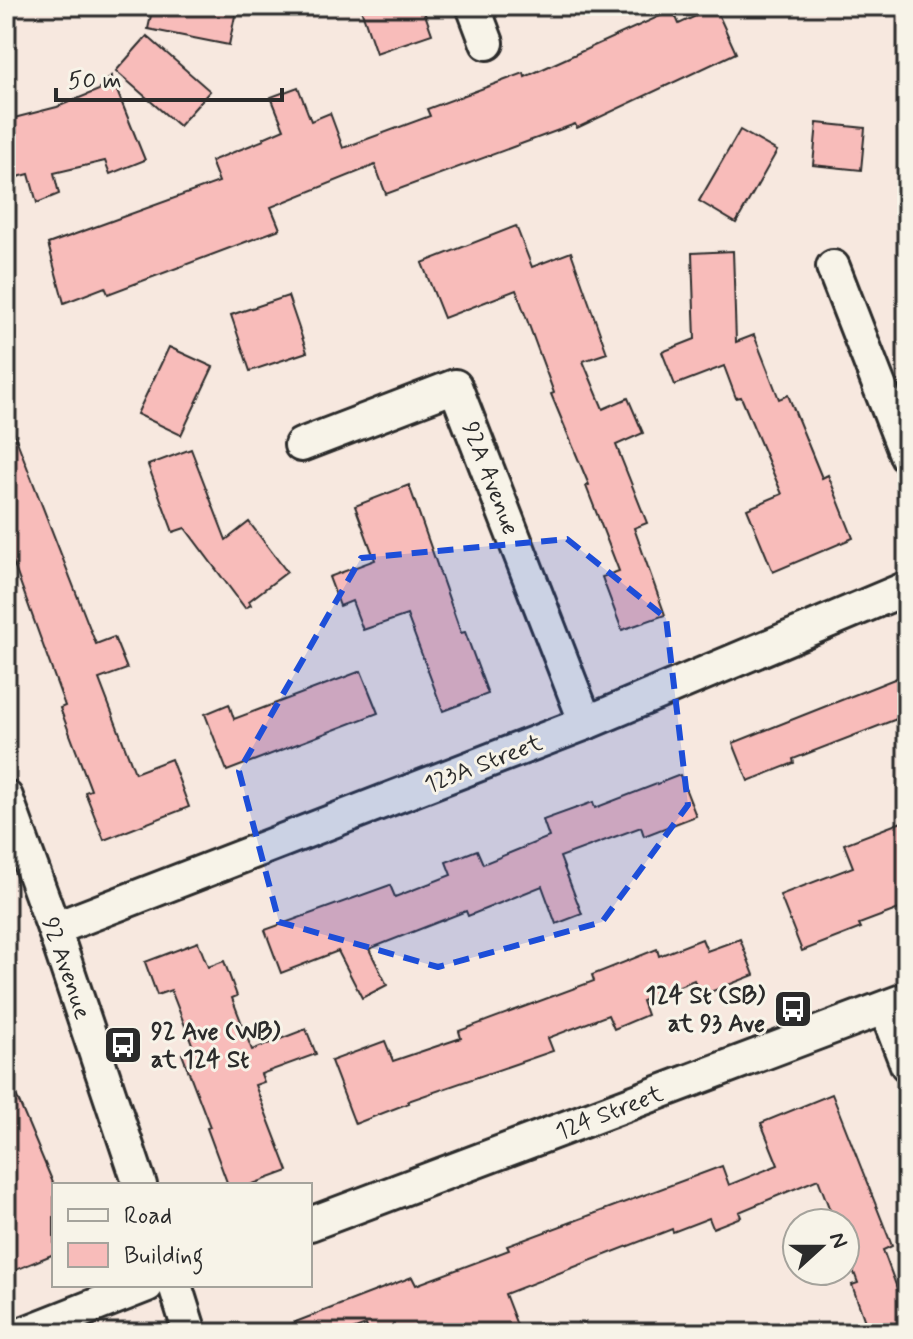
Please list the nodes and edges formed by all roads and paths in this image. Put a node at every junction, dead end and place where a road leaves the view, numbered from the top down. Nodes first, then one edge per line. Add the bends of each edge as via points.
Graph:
1 (473, 6) edge
2 (487, 43) dead end
3 (833, 267) dead end
4 (301, 445) dead end
5 (907, 457) edge
6 (907, 588) edge
7 (586, 723) junction
8 (6, 797) edge
9 (54, 929) junction
10 (896, 1003) edge
11 (907, 1065) edge
12 (139, 1183) edge
13 (312, 1223) edge
14 (142, 1287) edge
15 (176, 1287) edge
16 (25, 1333) edge
17 (190, 1333) edge

1 - 2 street
3 - 5 street
4 - 7 street, 92A Avenue via 455,386
6 - 7 street, 123A Street
7 - 9 street, 123A Street
8 - 9 street, 92 Avenue
9 - 12 street, 92 Avenue
10 - 11 street
10 - 13 street, 124 Street
14 - 16 street
15 - 17 street

